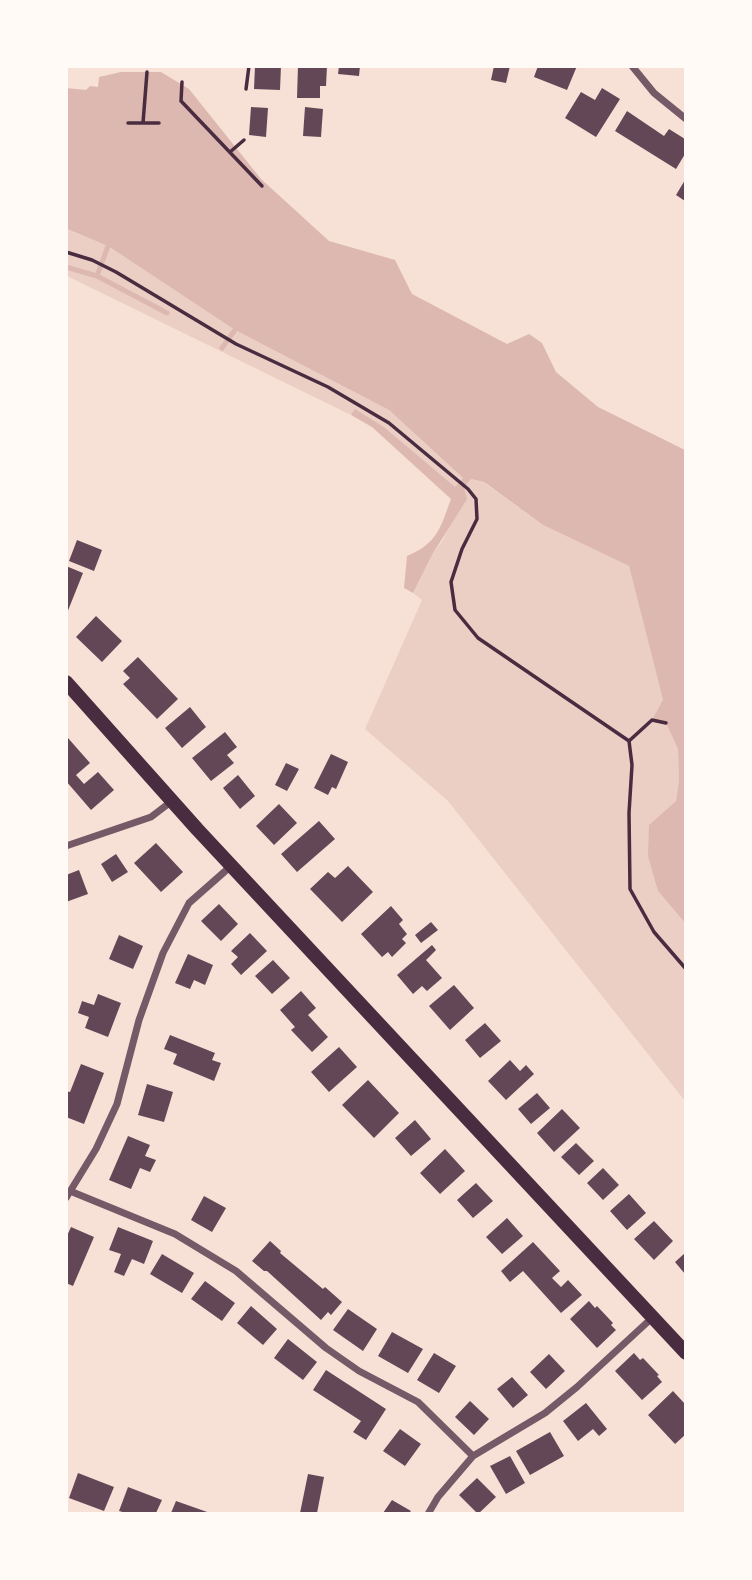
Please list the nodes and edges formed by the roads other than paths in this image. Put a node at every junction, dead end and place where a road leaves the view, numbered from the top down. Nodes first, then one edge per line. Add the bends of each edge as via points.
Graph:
1 (632, 66) edge
2 (685, 118) edge
3 (66, 682) edge
4 (172, 801) junction
5 (66, 846) edge
6 (232, 866) junction
7 (69, 1194) edge
8 (653, 1317) junction
9 (685, 1353) edge
10 (473, 1456) junction
11 (428, 1514) edge

1 - 2 street via 653,93
3 - 4 main road
4 - 5 street via 151,817
4 - 6 main road
6 - 7 street via 189,903 163,953 117,1104
6 - 8 main road
7 - 10 street via 175,1234 227,1265 326,1348 418,1402
8 - 9 main road
8 - 10 street via 545,1413
10 - 11 street

